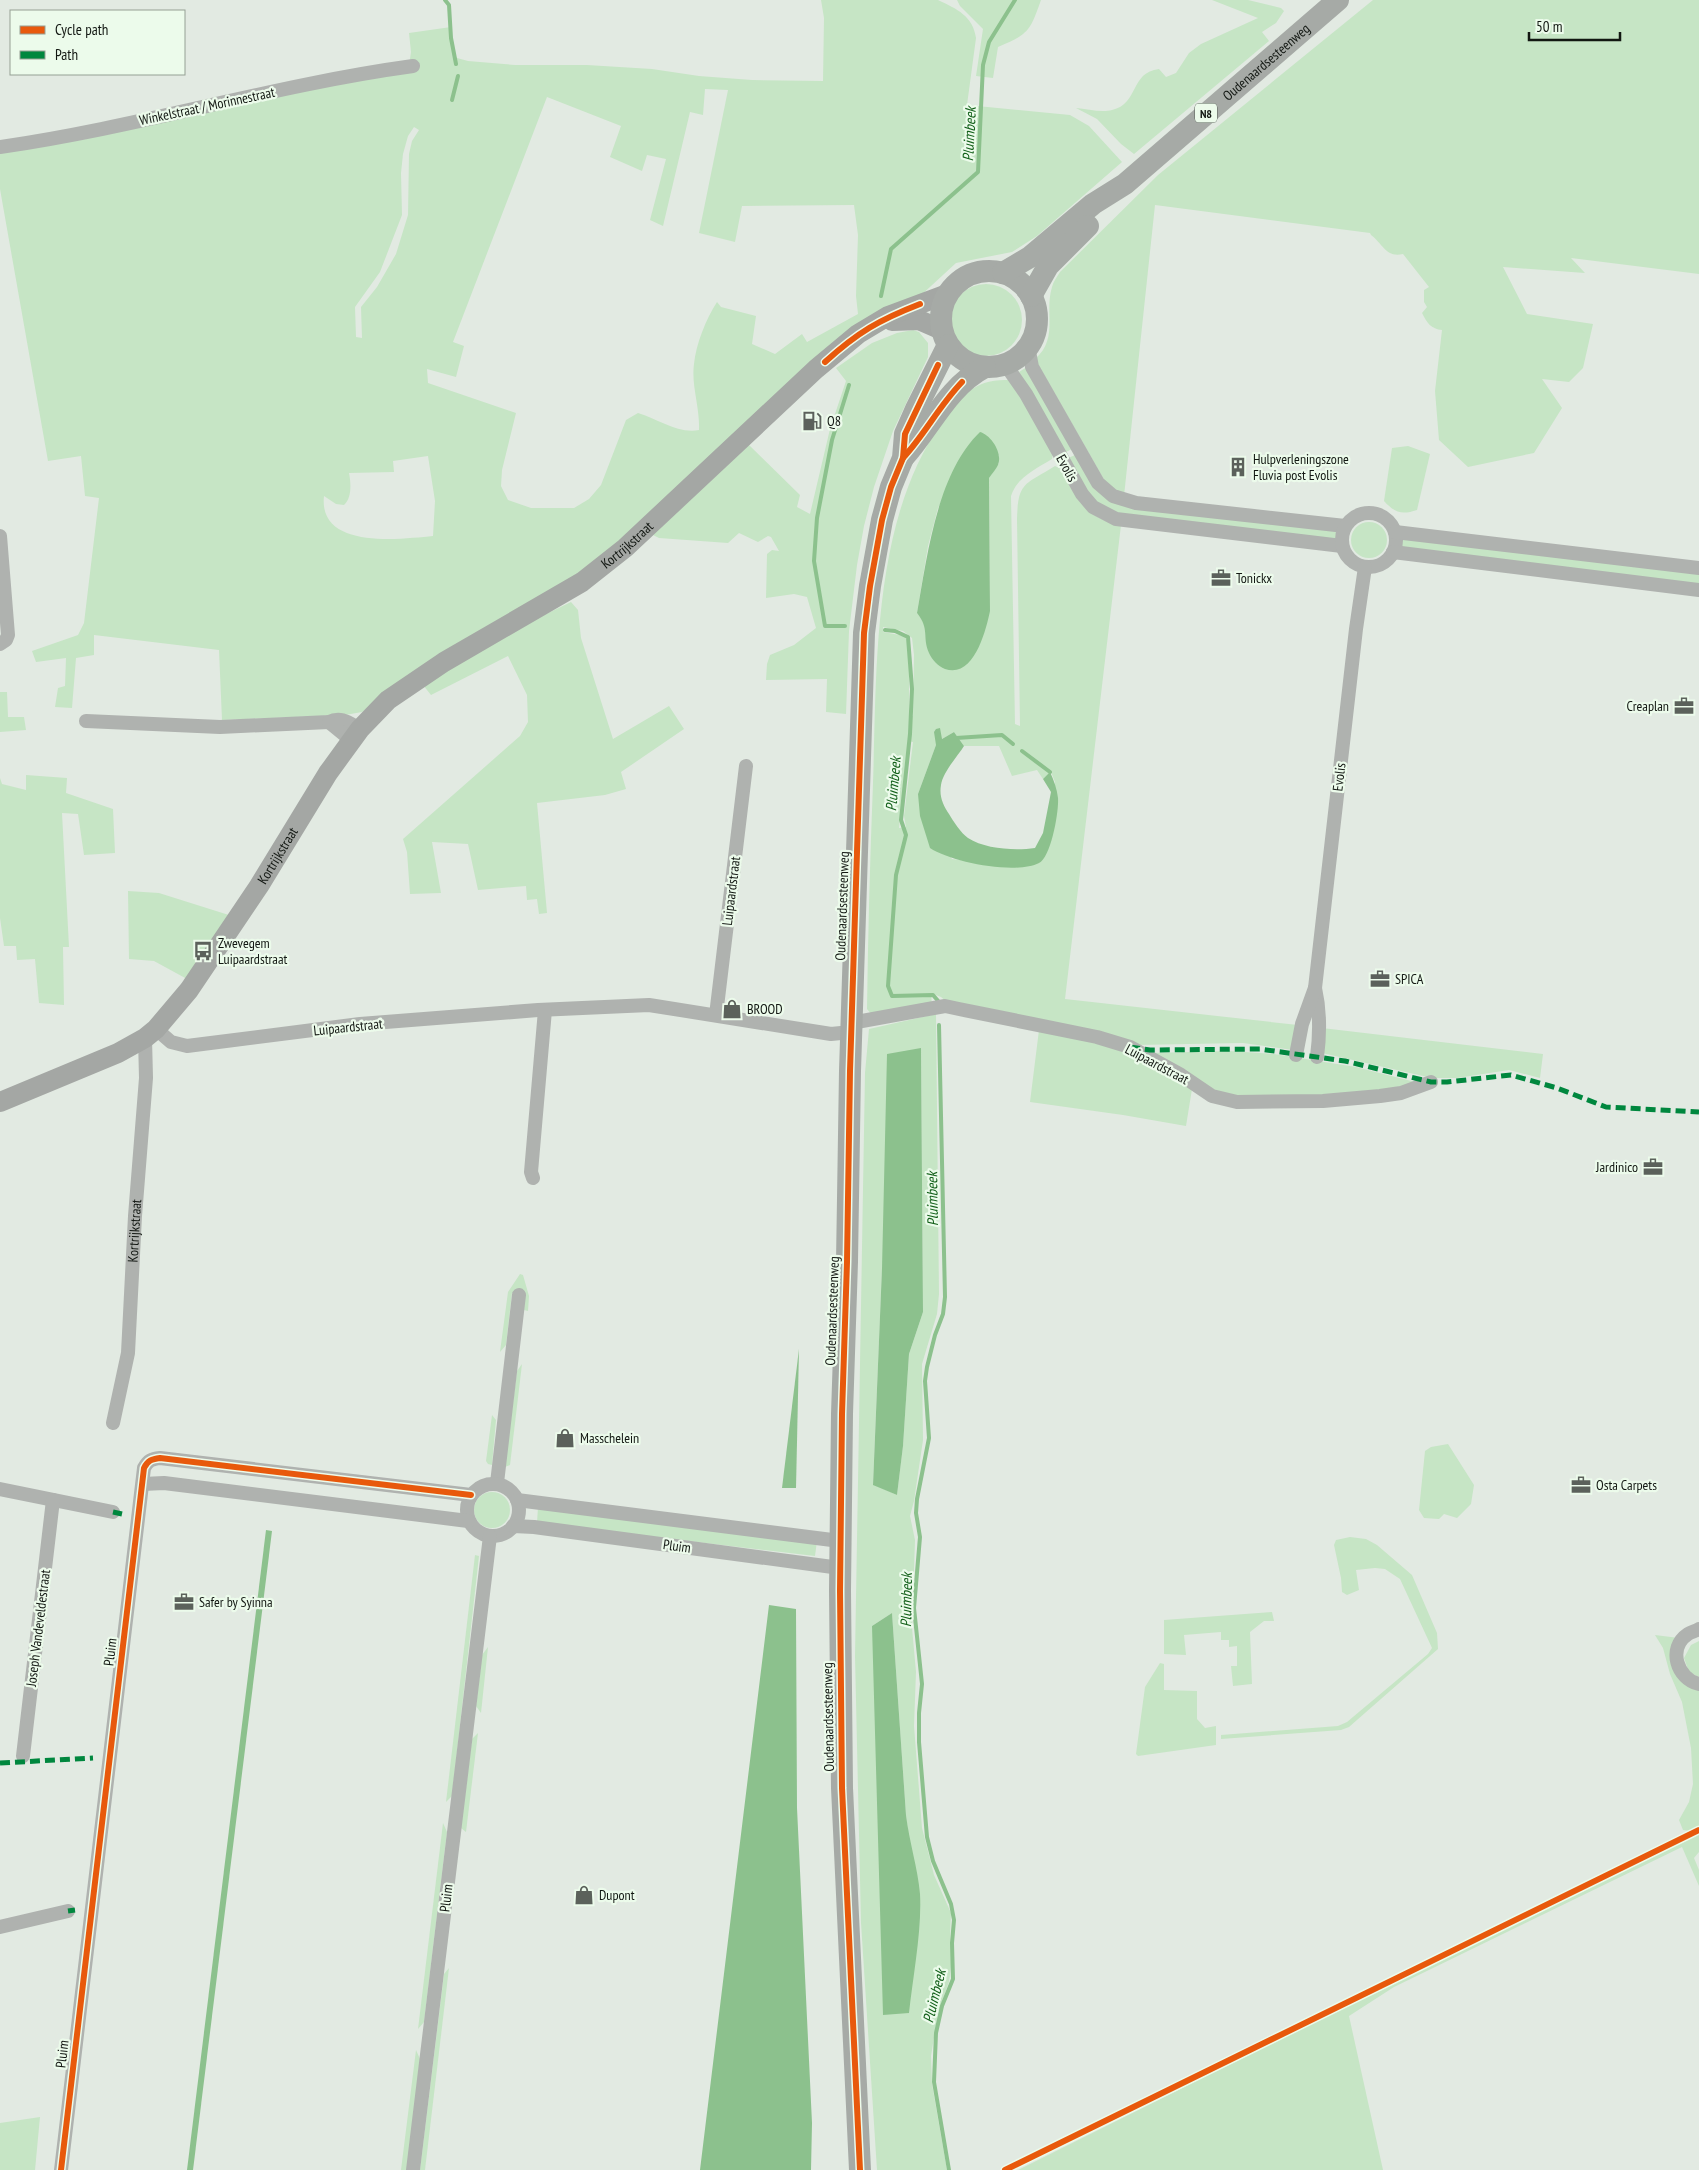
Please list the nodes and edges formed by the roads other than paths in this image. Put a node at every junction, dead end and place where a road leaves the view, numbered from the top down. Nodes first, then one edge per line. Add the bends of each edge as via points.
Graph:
1 (1338, 0) edge
2 (413, 66) dead end
3 (0, 147) edge
4 (1125, 184) junction
5 (1004, 273) junction
6 (947, 294) junction
7 (1031, 296) junction
8 (870, 326) junction
9 (945, 337) junction
10 (1028, 346) junction
11 (995, 365) junction
12 (903, 458) junction
13 (1345, 526) junction
14 (1395, 532) junction
15 (0, 536) edge
16 (1342, 546) junction
17 (1393, 552) junction
18 (1365, 567) junction
19 (1699, 568) edge
20 (1699, 590) edge
21 (0, 644) edge
22 (86, 721) dead end
23 (356, 735) junction
24 (746, 766) dead end
25 (1315, 988) junction
26 (545, 1010) junction
27 (716, 1015) junction
28 (851, 1027) junction
29 (150, 1034) junction
30 (1296, 1054) dead end
31 (1317, 1057) dead end
32 (1431, 1082) dead end
33 (0, 1102) edge
34 (533, 1178) dead end
35 (518, 1294) dead end
36 (113, 1423) dead end
37 (497, 1483) junction
38 (143, 1484) junction
39 (0, 1489) edge
40 (471, 1495) junction
41 (53, 1500) junction
42 (518, 1500) junction
43 (113, 1512) dead end
44 (468, 1521) junction
45 (514, 1526) junction
46 (490, 1536) junction
47 (840, 1541) junction
48 (840, 1568) junction
49 (1699, 1629) edge
50 (1699, 1684) edge
51 (23, 1756) dead end
52 (68, 1911) dead end
53 (0, 1926) edge
54 (61, 2170) edge
55 (413, 2170) edge
56 (860, 2170) edge

1 - 4 main road, Oudenaardsesteenweg / N8
2 - 3 street, Winkelstraat / Morinnestraat via 302,84 202,108
4 - 5 main road, Oudenaardsesteenweg / N8 via 1093,204 1030,257
4 - 7 main road, Oudenaardsesteenweg / N8 via 1048,266
5 - 6 main road via 991,270 972,274
5 - 7 main road via 1024,286
6 - 8 main road, Kortrijkstraat
6 - 9 main road via 942,307
7 - 10 main road via 1037,321
8 - 9 main road, Kortrijkstraat via 920,320
8 - 23 main road, Kortrijkstraat via 816,369 625,548 582,582 444,662 388,700
9 - 11 main road via 964,360
9 - 12 main road, Oudenaardsesteenweg via 905,434
10 - 11 main road via 1020,355
10 - 13 street, Evolis via 1032,367 1098,483 1113,496 1159,506
11 - 12 main road, Oudenaardsesteenweg via 972,374 952,392
11 - 16 street, Evolis via 1026,394 1082,494 1100,512 1116,519
12 - 28 main road, Oudenaardsesteenweg via 882,520 864,633
13 - 14 street via 1356,515 1372,512 1386,519
13 - 16 street
14 - 17 street
14 - 19 street
15 - 21 street via 8,635
16 - 18 street via 1353,562
17 - 18 street via 1381,564
17 - 20 street
18 - 25 street, Evolis
22 - 23 street via 220,727 329,722 336,718
23 - 29 main road, Kortrijkstraat via 328,773 259,886 189,990
24 - 27 street, Luipaardstraat
25 - 30 street, Evolis via 1302,1024
25 - 31 street, Evolis via 1318,998
26 - 27 street, Luipaardstraat via 649,1005
26 - 29 street, Luipaardstraat via 360,1024 187,1046
26 - 34 street
27 - 28 street, Luipaardstraat via 830,1034
28 - 32 street, Luipaardstraat via 945,1006 956,1008 1130,1047 1212,1096 1237,1102 1323,1101 1380,1096 1401,1093
28 - 47 main road, Oudenaardsesteenweg
29 - 33 main road, Kortrijkstraat via 118,1052
29 - 36 street, Kortrijkstraat via 128,1353
35 - 37 street
37 - 40 street via 482,1485
37 - 42 street via 509,1489
38 - 40 street, Pluim via 147,1462 160,1458
38 - 44 street via 164,1483
38 - 54 street, Pluim
39 - 41 street
40 - 44 street via 467,1503
41 - 43 street
41 - 51 street, Joseph Vandeveldestraat
42 - 45 street via 519,1514
42 - 47 street, Pluim
44 - 46 street
45 - 46 street via 507,1532
45 - 48 street, Pluim
46 - 55 street, Pluim
47 - 48 main road, Oudenaardsesteenweg
48 - 56 main road, Oudenaardsesteenweg via 842,1788
49 - 50 street via 1687,1635 1678,1646 1676,1655 1683,1675
52 - 53 street

